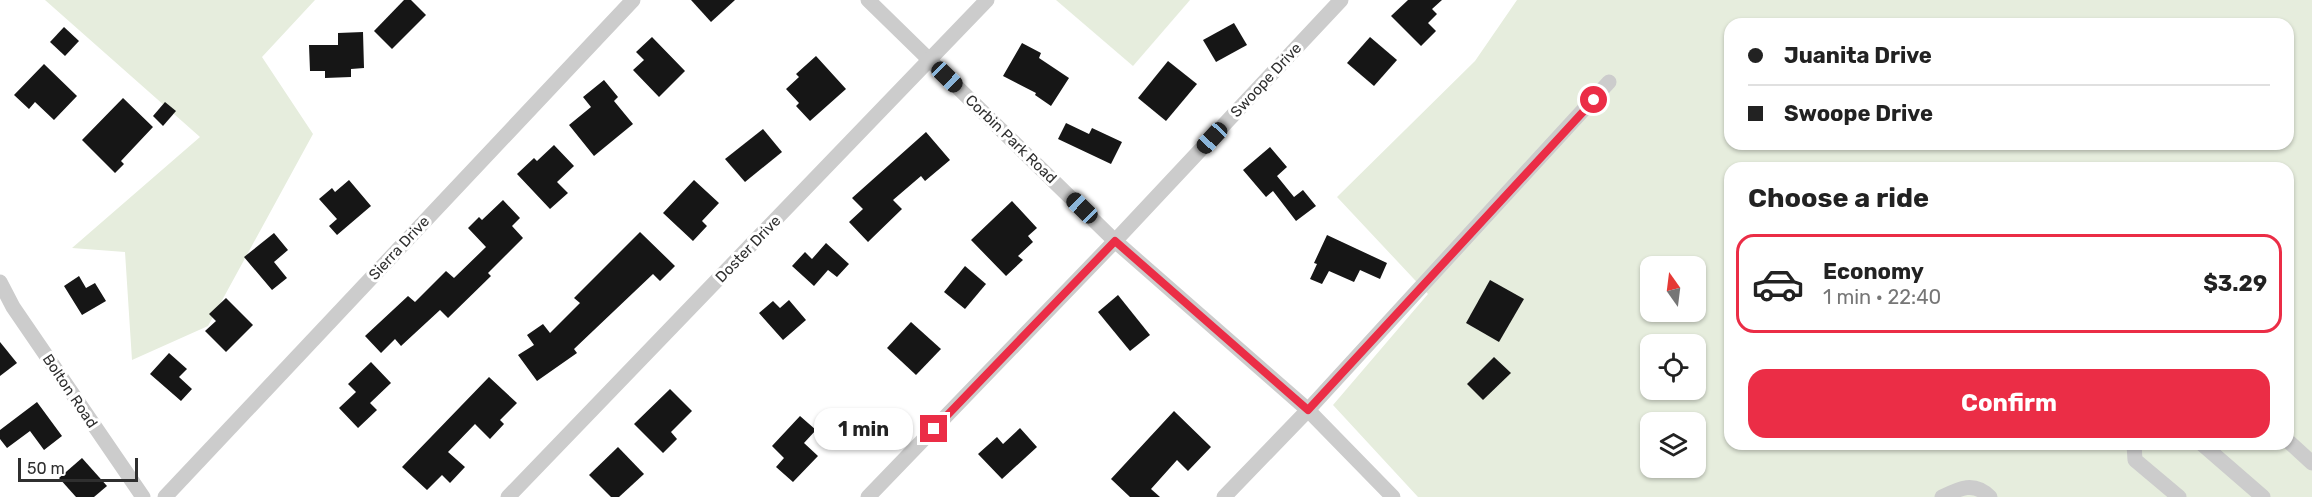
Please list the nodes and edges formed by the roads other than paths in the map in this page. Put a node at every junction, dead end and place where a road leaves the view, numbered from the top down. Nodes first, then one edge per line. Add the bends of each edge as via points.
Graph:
1 (633, 0) edge
2 (868, 0) edge
3 (987, 0) edge
4 (1341, 0) edge
5 (931, 61) junction
6 (1610, 82) dead end
7 (1115, 241) junction
8 (0, 282) edge
9 (1308, 410) junction
10 (2294, 446) edge
11 (2134, 450) edge
12 (2209, 450) edge
13 (2312, 463) edge
14 (143, 497) edge
15 (165, 497) edge
16 (508, 497) edge
17 (868, 497) edge
18 (1224, 497) edge
19 (1393, 497) edge
20 (1942, 497) edge
21 (1990, 497) edge
22 (2179, 497) edge
23 (2263, 497) edge

1 - 15 street, Sierra Drive
2 - 5 street, Corbin Park Road
3 - 5 street, Doster Drive
4 - 7 street, Swoope Drive
5 - 7 street, Corbin Park Road
5 - 16 street, Doster Drive
6 - 9 street
7 - 9 street, Corbin Park Road
7 - 17 street, Swoope Drive
8 - 14 street, Bolton Road via 13,307
9 - 18 street
9 - 19 street, Corbin Park Road
10 - 13 street
11 - 22 street via 2135,460
12 - 23 street
20 - 21 street via 1964,487 1983,489

